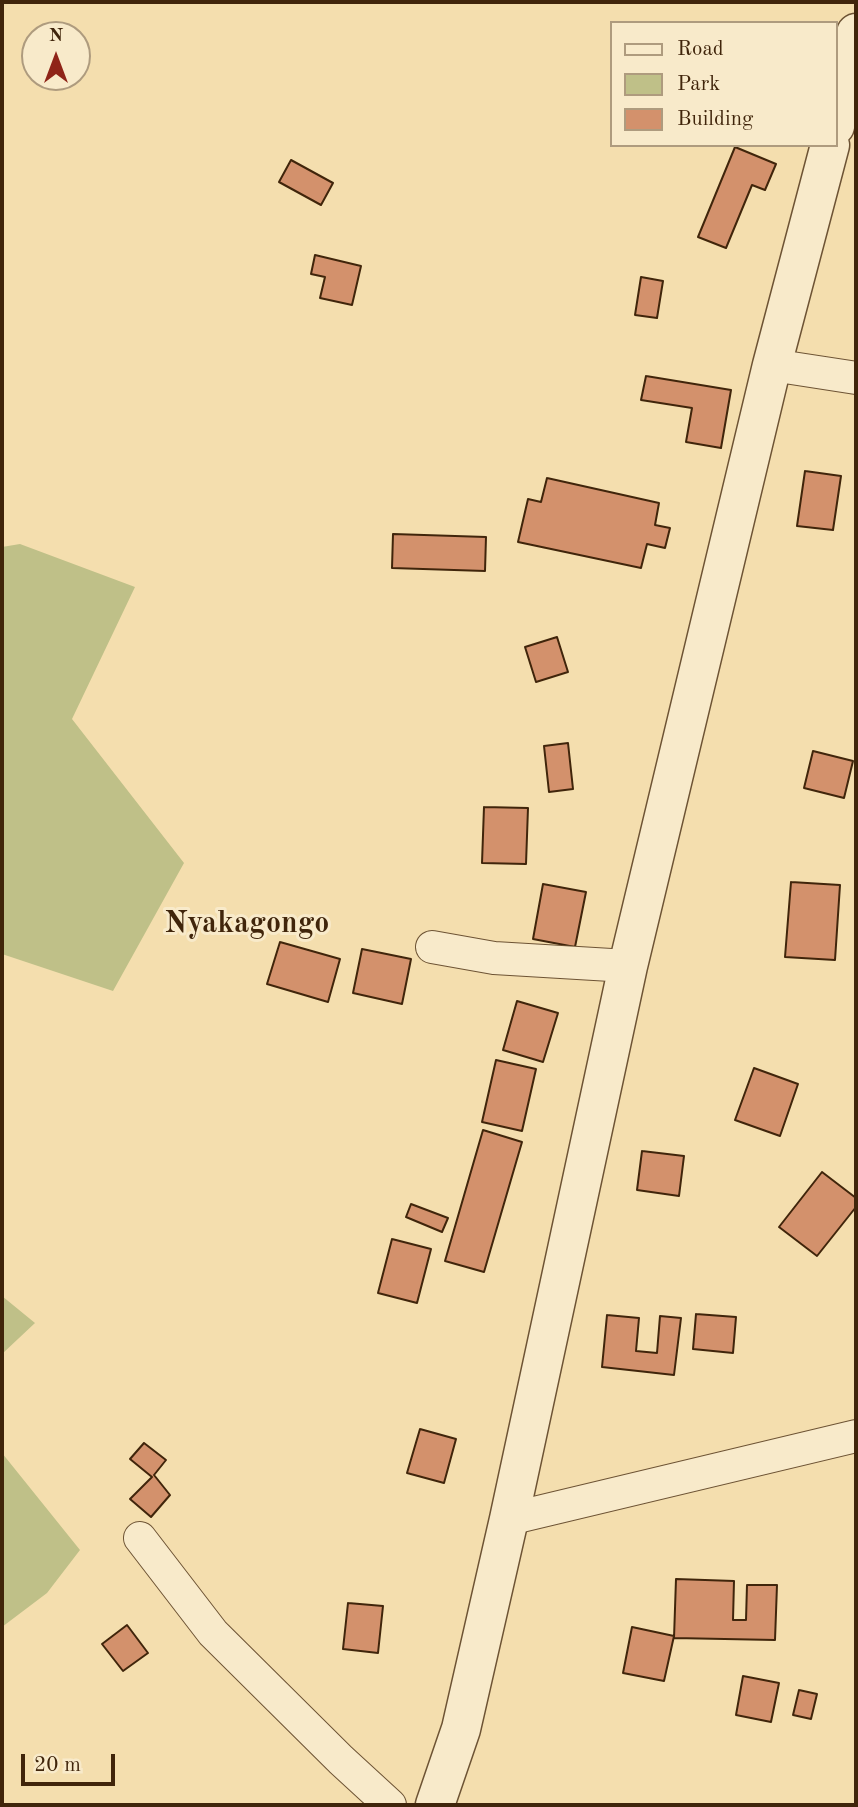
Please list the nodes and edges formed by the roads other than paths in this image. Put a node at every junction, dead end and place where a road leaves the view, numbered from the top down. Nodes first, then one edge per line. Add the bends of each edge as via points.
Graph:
1 (856, 33) edge
2 (837, 117) edge
3 (829, 147) edge
4 (772, 365) junction
5 (856, 378) edge
6 (432, 947) dead end
7 (628, 966) junction
8 (856, 1436) edge
9 (509, 1519) junction
10 (140, 1538) dead end
11 (390, 1805) edge
12 (435, 1805) edge

1 - 2 street
3 - 4 street
4 - 5 street
4 - 7 street
6 - 7 street via 494,958
7 - 9 street
8 - 9 street
9 - 12 street via 461,1729
10 - 11 street via 213,1633

